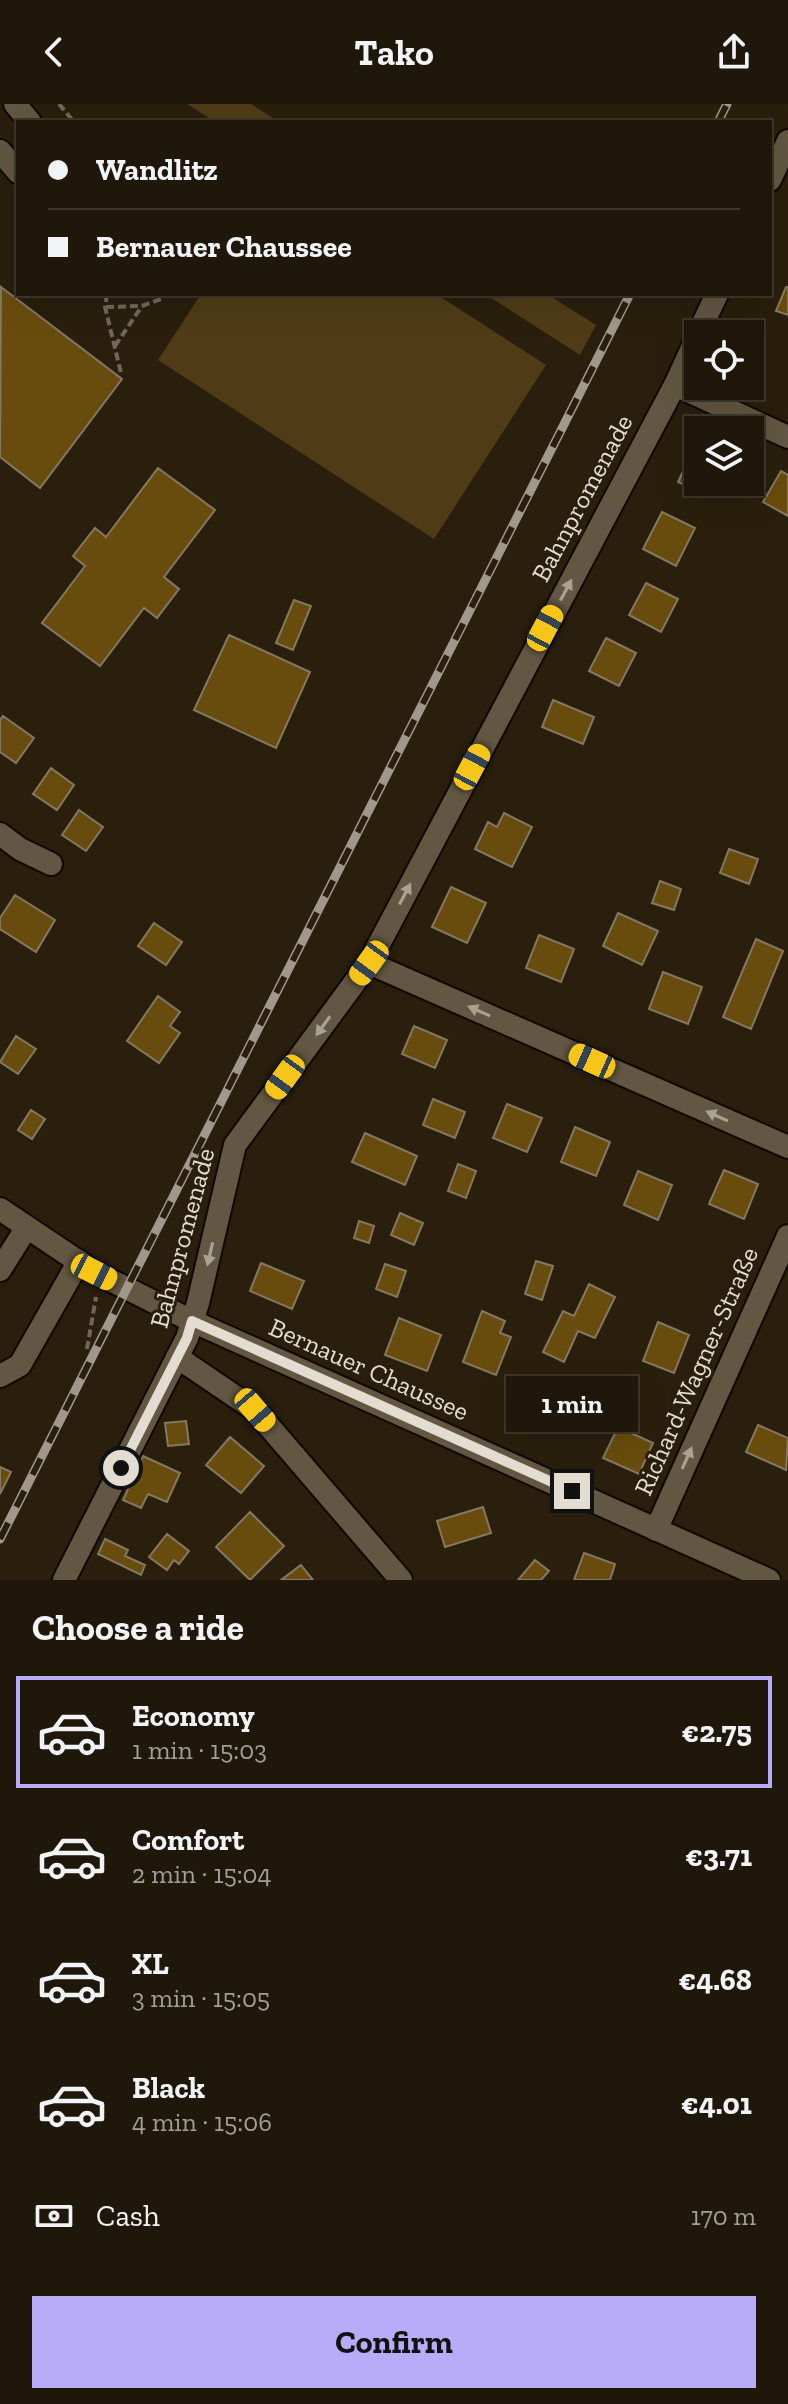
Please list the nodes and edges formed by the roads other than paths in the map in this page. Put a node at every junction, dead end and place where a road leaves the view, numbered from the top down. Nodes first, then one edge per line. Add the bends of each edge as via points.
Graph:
1 (15, 104) edge
2 (28, 120) edge
3 (788, 141) edge
4 (0, 151) edge
5 (16, 170) edge
6 (772, 176) edge
7 (716, 296) edge
8 (705, 320) edge
9 (684, 365) edge
10 (675, 385) junction
11 (788, 437) edge
12 (0, 834) edge
13 (51, 864) dead end
14 (369, 963) junction
15 (788, 1147) edge
16 (0, 1209) edge
17 (27, 1227) junction
18 (788, 1236) edge
19 (79, 1261) junction
20 (0, 1270) edge
21 (192, 1321) junction
22 (177, 1357) junction
23 (0, 1376) edge
24 (656, 1530) junction
25 (64, 1580) edge
26 (401, 1580) edge
27 (769, 1580) edge

1 - 2 street
3 - 6 street
4 - 5 street
7 - 8 street, Bahnpromenade
9 - 10 street, Bahnpromenade
10 - 11 street
14 -> 10 street, Bahnpromenade
12 - 13 street
15 -> 14 street
14 -> 21 street, Bahnpromenade via 235,1145
16 - 17 street, Bernauer Chaussee
17 - 19 street, Bernauer Chaussee
17 - 20 street
24 -> 18 street, Richard-Wagner-Straße
19 - 21 street, Bernauer Chaussee
19 - 23 street via 20,1365
21 - 22 street, Bahnpromenade
21 - 24 street, Bernauer Chaussee
22 - 25 street, Bahnpromenade
22 - 26 street via 255,1410
24 - 27 street, Bernauer Chaussee

